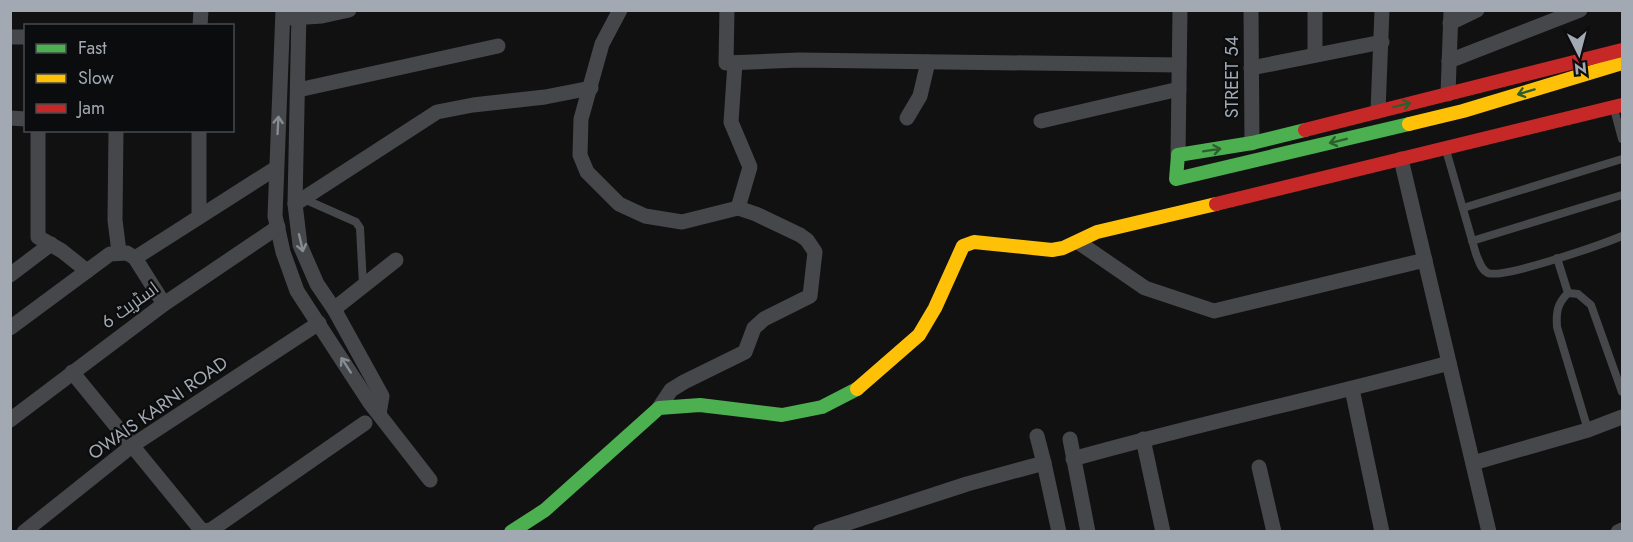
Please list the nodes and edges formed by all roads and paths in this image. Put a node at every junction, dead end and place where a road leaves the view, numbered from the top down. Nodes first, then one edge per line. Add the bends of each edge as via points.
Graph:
1 (349, 10) edge
2 (620, 10) edge
3 (727, 10) edge
4 (1180, 10) edge
5 (1251, 10) edge
6 (1315, 10) edge
7 (1382, 10) edge
8 (1477, 10) edge
9 (1580, 10) edge
10 (299, 14) edge
11 (283, 15) edge
12 (1451, 17) edge
13 (1382, 42) junction
14 (498, 46) dead end
15 (1623, 50) edge
16 (1315, 55) junction
17 (1449, 61) junction
18 (928, 62) junction
19 (730, 63) junction
20 (1623, 63) edge
21 (1179, 65) junction
22 (1251, 68) junction
23 (591, 88) junction
24 (1179, 89) junction
25 (298, 90) junction
26 (1448, 94) junction
27 (1618, 106) edge
28 (1378, 111) junction
29 (907, 118) dead end
30 (1041, 121) dead end
31 (38, 132) edge
32 (116, 132) edge
33 (199, 132) edge
34 (1623, 140) edge
35 (1252, 143) junction
36 (1445, 148) junction
37 (1178, 155) junction
38 (1401, 159) junction
39 (1623, 159) edge
40 (276, 168) junction
41 (1623, 195) edge
42 (299, 201) junction
43 (738, 208) junction
44 (1463, 208) junction
45 (199, 217) junction
46 (278, 227) junction
47 (1623, 236) edge
48 (44, 241) junction
49 (1472, 241) junction
50 (1078, 242) junction
51 (119, 252) junction
52 (135, 258) junction
53 (1557, 258) junction
54 (396, 260) dead end
55 (1425, 260) junction
56 (87, 271) junction
57 (10, 275) edge
58 (363, 285) junction
59 (1568, 293) junction
60 (164, 304) junction
61 (334, 309) junction
62 (319, 322) junction
63 (10, 328) edge
64 (1449, 363) junction
65 (72, 372) junction
66 (1352, 389) junction
67 (1623, 392) edge
68 (659, 408) junction
69 (379, 414) junction
70 (1623, 417) edge
71 (10, 420) edge
72 (365, 423) dead end
73 (1588, 430) junction
74 (1036, 436) dead end
75 (1070, 439) dead end
76 (1143, 439) junction
77 (133, 445) junction
78 (1073, 459) junction
79 (1044, 462) junction
80 (1473, 464) junction
81 (1259, 467) dead end
82 (430, 480) dead end
83 (1623, 530) edge
84 (24, 531) edge
85 (511, 531) edge
86 (820, 531) edge
87 (1059, 531) edge
88 (1088, 531) edge
89 (1163, 531) edge
90 (1274, 531) edge
91 (1382, 531) edge
92 (1489, 531) edge
93 (1618, 531) edge

1 - 10 street via 322,16
2 - 23 street via 602,44
3 - 19 street
4 - 21 street
5 - 22 street, STREET 54
6 - 16 street
7 - 13 street
8 - 12 street
9 - 17 street
10 - 11 street
10 - 25 street
40 -> 11 street
12 - 17 street
13 - 16 street
13 - 28 street
14 - 25 street
15 - 26 street
16 - 22 street
17 - 26 street
18 - 19 street
18 - 21 street
18 - 29 street via 920,96
19 - 43 street via 731,122 750,167
20 -> 37 street via 1463,111 1176,179
21 - 24 street
22 - 35 street, STREET 54
23 - 42 street via 437,112
23 - 43 street via 581,119 580,155 587,172 614,200 645,216 672,222
24 - 30 street
24 - 37 street
25 - 42 street
28 -> 26 street
27 - 34 lane
27 - 36 street
28 - 35 street
31 - 48 street
32 - 51 street via 115,220
33 - 45 street
37 -> 35 street
36 - 38 street
36 - 44 lane
38 - 50 street via 1097,232
38 - 55 street
39 - 44 lane
40 - 45 street
40 - 46 street
41 - 49 lane
42 - 58 lane via 356,222 360,228
42 -> 61 street via 300,245 317,284
43 - 68 street via 807,240 815,252 810,296 764,319 754,327 745,352 670,390
44 - 49 lane
45 - 52 street
46 - 60 street, اسٹریٹ 6
46 - 62 street via 297,291
47 - 53 lane
48 - 56 street
48 - 57 street
49 - 53 lane via 1480,266 1494,274
50 - 55 street via 1145,288 1214,311
50 - 68 street via 1052,250 974,242 963,246 919,335 856,390 822,407 782,415 700,405
51 - 52 street
51 - 56 street
52 - 60 street
53 - 59 lane
54 - 58 street
55 - 64 street
56 - 63 street
58 - 61 street
59 - 67 lane via 1578,294 1591,305
59 - 73 lane via 1556,312 1557,327
60 - 65 street, اسٹریٹ 6
61 - 69 street via 382,396
69 -> 62 street
62 - 77 street, OWAIS KARNI ROAD
64 - 66 street
64 - 80 street
65 - 71 street, اسٹریٹ 6
65 - 77 street
66 - 76 street
66 - 91 street
68 - 85 street via 545,510
69 - 82 street
70 - 73 street
72 - 77 street via 211,530 202,531
73 - 80 street
74 - 79 street
75 - 78 street
76 - 78 street
76 - 89 street
77 - 84 street, OWAIS KARNI ROAD
78 - 88 street
79 - 86 street
79 - 87 street
80 - 92 street
81 - 90 street
83 - 93 street

